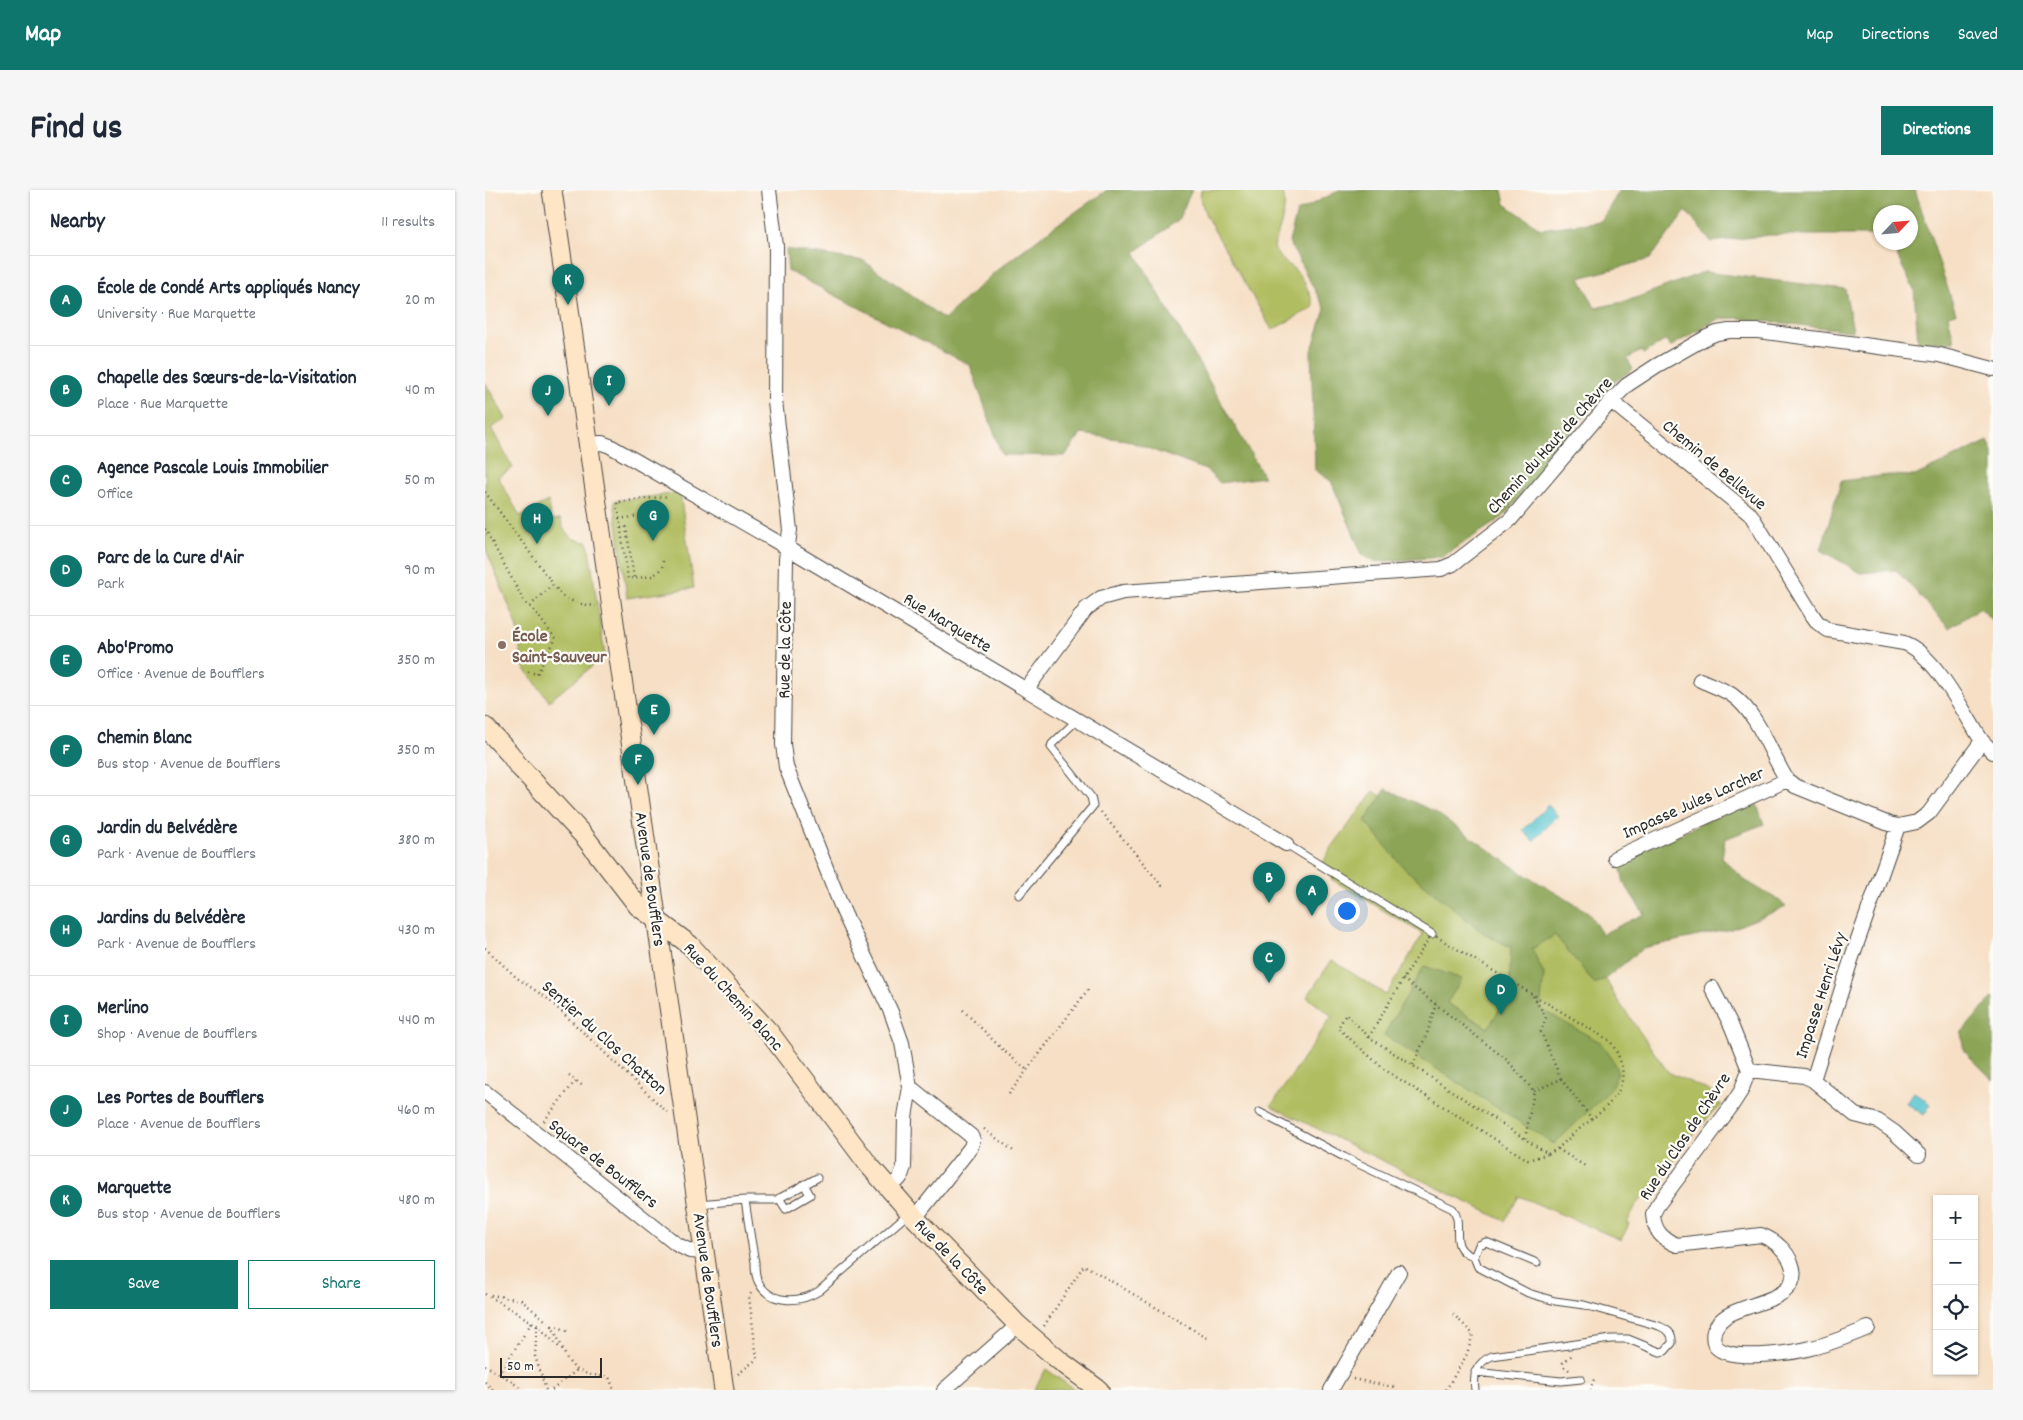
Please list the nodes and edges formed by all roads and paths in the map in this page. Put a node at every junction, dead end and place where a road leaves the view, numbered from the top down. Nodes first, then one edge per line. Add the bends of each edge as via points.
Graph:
1 (552, 190) edge
2 (769, 190) edge
3 (1993, 369) edge
4 (1611, 401) junction
5 (589, 444) junction
6 (485, 493) edge
7 (670, 496) dead end
8 (639, 516) dead end
9 (619, 519) junction
10 (621, 528) junction
11 (485, 529) edge
12 (786, 547) junction
13 (663, 562) dead end
14 (634, 578) junction
15 (552, 584) junction
16 (530, 606) junction
17 (598, 606) dead end
18 (525, 671) dead end
19 (1700, 680) dead end
20 (1025, 690) junction
21 (1077, 720) junction
22 (485, 727) edge
23 (1982, 741) junction
24 (1993, 752) edge
25 (1787, 780) junction
26 (1093, 803) junction
27 (1897, 826) junction
28 (1286, 844) joint
29 (1615, 858) dead end
30 (1163, 887) dead end
31 (1019, 895) dead end
32 (657, 920) junction
33 (1432, 934) junction
34 (485, 948) edge
35 (1403, 979) junction
36 (1090, 987) dead end
37 (1712, 988) dead end
38 (1533, 995) junction
39 (1436, 1004) junction
40 (963, 1010) dead end
41 (1369, 1036) junction
42 (1413, 1065) junction
43 (1027, 1070) junction
44 (1749, 1070) junction
45 (569, 1075) dead end
46 (1561, 1079) junction
47 (576, 1080) junction
48 (1813, 1080) junction
49 (585, 1087) dead end
50 (910, 1087) junction
51 (1534, 1091) junction
52 (485, 1092) edge
53 (1009, 1094) dead end
54 (1259, 1112) dead end
55 (668, 1117) dead end
56 (1592, 1119) junction
57 (542, 1124) dead end
58 (984, 1129) dead end
59 (1525, 1139) junction
60 (1558, 1149) junction
61 (1016, 1153) dead end
62 (1548, 1154) junction
63 (1919, 1155) dead end
64 (1585, 1166) dead end
65 (817, 1178) dead end
66 (804, 1184) junction
67 (889, 1189) junction
68 (779, 1198) junction
69 (745, 1200) junction
70 (698, 1204) junction
71 (913, 1215) junction
72 (705, 1252) junction
73 (1474, 1257) junction
74 (1537, 1263) dead end
75 (1399, 1272) dead end
76 (757, 1281) junction
77 (485, 1294) edge
78 (489, 1296) junction
79 (1453, 1314) dead end
80 (532, 1322) junction
81 (537, 1325) junction
82 (1018, 1325) junction
83 (552, 1326) junction
84 (1868, 1328) dead end
85 (569, 1332) dead end
86 (1209, 1339) dead end
87 (1034, 1340) junction
88 (564, 1352) junction
89 (1575, 1353) dead end
90 (485, 1365) edge
91 (577, 1370) junction
92 (1571, 1371) dead end
93 (1475, 1372) junction
94 (499, 1374) junction
95 (1339, 1376) junction
96 (1581, 1379) dead end
97 (485, 1382) edge
98 (1592, 1383) dead end
99 (724, 1385) edge
100 (493, 1390) edge
101 (522, 1390) edge
102 (546, 1390) edge
103 (552, 1390) edge
104 (614, 1390) edge
105 (944, 1390) edge
106 (1099, 1390) edge
107 (1331, 1390) edge
108 (1390, 1390) edge
109 (1446, 1390) edge
110 (1475, 1390) edge
111 (1590, 1390) edge

1 - 5 street, Avenue de Boufflers
2 - 12 street, Rue de la Côte via 776,246 775,401 790,530
3 - 4 street, Chemin du Haut de Chèvre via 1940,355 1758,331 1729,331 1707,337 1652,369 1627,385
4 - 20 street, Chemin du Haut de Chèvre via 1510,520 1446,567 1113,593 1095,600 1086,609
4 - 23 street, Chemin de Bellevue via 1751,515 1822,627 1904,643 1927,657
5 - 12 street, Rue Marquette via 610,446
5 - 32 street, Avenue de Boufflers
6 - 15 path
7 - 9 path via 617,502
8 - 9 path
9 - 10 path
10 - 14 path via 629,579
10 - 14 path via 626,527
11 - 16 path via 525,603
12 - 20 street, Rue Marquette
12 - 50 street, Rue de la Côte via 783,744 786,766 844,913 897,1027
13 - 14 path via 662,568 653,576
15 - 16 path
15 - 17 path via 571,602
16 - 18 path via 556,638 537,674
19 - 25 street via 1739,701 1753,719
20 - 21 street, Rue Marquette
21 - 26 lane via 1051,747
21 - 28 street, Rue Marquette
22 - 32 street, Rue du Chemin Blanc via 584,836 638,906
23 - 24 street, Chemin de Bellevue
23 - 27 street via 1929,813 1917,822
25 - 27 street
25 - 29 street, Impasse Jules Larcher
26 - 30 path
26 - 31 lane
27 - 48 street, Impasse Henri Lévy
28 - 33 lane
32 - 67 street, Rue du Chemin Blanc via 689,945 769,1032
32 - 70 street, Avenue de Boufflers
33 - 35 path
33 - 38 path
34 - 55 path, Sentier du Clos Chatton via 517,978 548,999 666,1110
35 - 39 path
35 - 41 path
36 - 43 path
37 - 44 street, Rue du Clos de Chèvre
38 - 46 path via 1546,1017 1541,1032
38 - 56 path via 1610,1041 1616,1050 1622,1071 1621,1088
39 - 42 path
39 - 51 path via 1507,1060
40 - 43 path
41 - 42 path
41 - 62 path via 1346,1014 1338,1028 1385,1070 1528,1160
42 - 59 path
43 - 53 path
44 - 48 street, Rue du Clos de Chèvre via 1804,1076
44 - 84 street, Rue du Clos de Chèvre via 1730,1108 1657,1206 1653,1214 1657,1232 1677,1245 1761,1236 1786,1252 1793,1275 1785,1292 1731,1313 1719,1322 1714,1342 1717,1349 1726,1354 1790,1353 1833,1342
45 - 47 path
46 - 51 path
46 - 56 path
47 - 49 path
47 - 57 path
48 - 63 street, Impasse Henri Lévy via 1855,1115 1878,1121
50 - 67 street, Rue de la Côte via 905,1117 904,1167 901,1178
50 - 71 street via 973,1140
51 - 59 path
52 - 72 street, Square de Boufflers via 676,1244
54 - 73 lane via 1453,1209 1458,1245 1467,1255
56 - 60 path
58 - 61 path
59 - 62 path
60 - 62 path
60 - 64 path
65 - 66 lane
66 - 68 lane
66 - 68 lane via 810,1194 786,1209
67 - 71 street, Rue de la Côte
68 - 69 lane
69 - 70 lane
69 - 76 lane
70 - 72 street, Avenue de Boufflers
71 - 76 lane via 814,1295 794,1301 784,1300 767,1293
71 - 82 street, Rue de la Côte
72 - 99 street, Avenue de Boufflers
73 - 74 lane via 1479,1245 1486,1242
73 - 93 lane via 1478,1267 1528,1293 1659,1326 1673,1338 1670,1347 1660,1352 1628,1339 1611,1339 1492,1356 1480,1363
75 - 95 street
76 - 99 path via 749,1297 757,1360
77 - 78 path
78 - 80 path
78 - 83 path via 521,1300
79 - 109 path via 1473,1334 1467,1354
80 - 81 path
80 - 94 path
81 - 88 path
81 - 102 path via 535,1356
82 - 87 street, Rue de la Côte
82 - 105 street
83 - 85 path
83 - 88 path
86 - 87 path via 1084,1265
87 - 106 street, Rue de la Côte
88 - 91 path
89 - 92 path via 1563,1363
90 - 94 path
91 - 103 path
91 - 104 path via 609,1377
93 - 96 lane via 1561,1381
93 - 110 lane
94 - 101 path
95 - 107 street
95 - 108 path via 1393,1387
97 - 100 path
98 - 111 path

